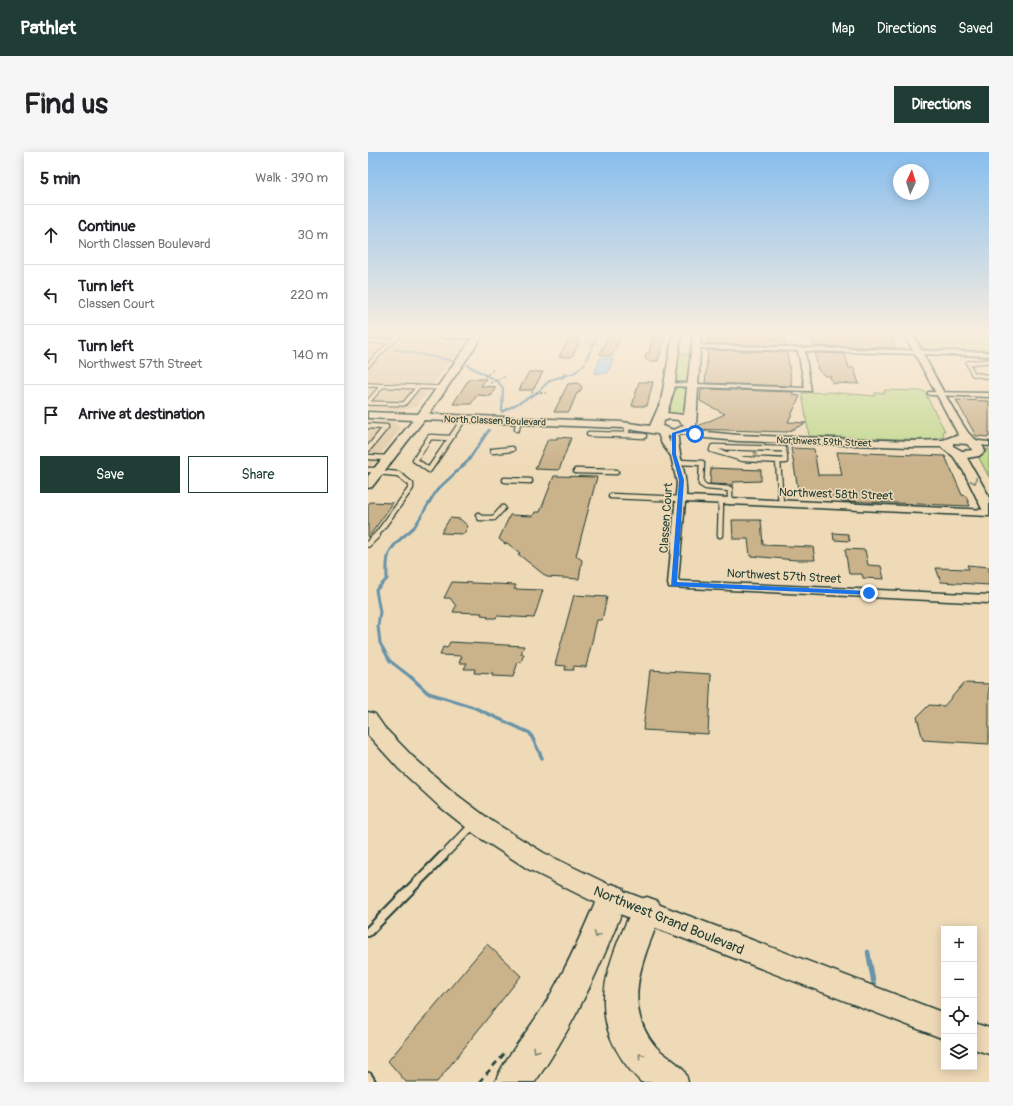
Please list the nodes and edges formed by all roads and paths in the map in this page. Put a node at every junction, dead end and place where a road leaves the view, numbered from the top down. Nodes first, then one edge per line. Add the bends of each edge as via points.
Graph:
1 (449, 377) edge
2 (503, 377) edge
3 (670, 377) edge
4 (693, 377) edge
5 (807, 377) edge
6 (927, 377) edge
7 (490, 383) dead end
8 (368, 385) edge
9 (669, 385) junction
10 (382, 386) junction
11 (692, 386) junction
12 (418, 387) junction
13 (442, 388) junction
14 (531, 392) dead end
15 (547, 393) dead end
16 (935, 393) junction
17 (989, 395) edge
18 (368, 402) edge
19 (368, 415) edge
20 (420, 417) junction
21 (463, 419) junction
22 (660, 425) junction
23 (368, 426) edge
24 (688, 426) junction
25 (625, 429) junction
26 (675, 433) junction
27 (589, 434) dead end
28 (644, 436) dead end
29 (450, 438) junction
30 (738, 438) junction
31 (951, 446) junction
32 (979, 446) edge
33 (368, 449) edge
34 (512, 449) dead end
35 (493, 451) dead end
36 (724, 453) junction
37 (785, 455) junction
38 (368, 457) edge
39 (389, 458) junction
40 (675, 458) junction
41 (778, 461) junction
42 (375, 471) edge
43 (576, 471) dead end
44 (616, 472) dead end
45 (505, 480) dead end
46 (530, 481) dead end
47 (368, 484) edge
48 (989, 485) edge
49 (611, 496) dead end
50 (682, 499) junction
51 (726, 502) junction
52 (781, 504) junction
53 (503, 508) dead end
54 (989, 509) edge
55 (989, 513) edge
56 (478, 515) dead end
57 (720, 536) dead end
58 (368, 544) edge
59 (673, 584) joint
60 (989, 599) edge
61 (368, 720) edge
62 (476, 823) junction
63 (612, 899) junction
64 (647, 912) junction
65 (368, 932) edge
66 (941, 1025) edge
67 (977, 1037) edge
68 (989, 1041) edge
69 (368, 1077) edge
70 (371, 1082) edge
71 (513, 1082) edge
72 (670, 1082) edge

1 - 13 main road
2 - 7 path
3 - 9 main road
4 - 11 main road
5 - 11 street via 809,390
6 - 16 main road
8 - 10 lane
9 - 11 street
9 - 22 main road via 664,409 660,415
10 - 12 lane
10 - 18 lane
11 - 24 main road
12 - 13 lane
12 - 18 lane via 404,404
13 - 20 main road
14 - 15 path
16 - 17 street
16 - 31 main road
16 - 32 main road
19 - 20 main road, North Classen Boulevard
20 - 21 main road, North Classen Boulevard
20 - 39 main road
21 - 25 main road, North Classen Boulevard via 517,425
21 - 29 lane
22 - 24 main road, North Classen Boulevard via 676,416 684,418
22 - 25 main road, North Classen Boulevard
22 - 26 main road, North Classen Boulevard
22 - 40 street, Classen Court via 666,444
23 - 33 lane via 386,427
24 - 26 main road, North Classen Boulevard
24 - 30 main road, Northwest 59th Street via 695,434
25 - 27 lane
25 - 28 lane
26 - 30 main road, Northwest 59th Street via 700,438
26 - 40 street, Classen Court
29 - 29 lane via 429,470 415,460 430,437
30 - 31 main road, Northwest 59th Street
31 - 32 main road, Northwest 59th Street
31 -> 54 main road via 970,472
32 - 48 main road via 981,470
34 - 35 lane
36 -> 37 lane
36 - 37 lane via 712,450 713,447 784,449
36 - 41 lane via 743,460
37 - 41 lane via 785,461
38 - 39 lane
39 - 42 main road
40 - 50 street, Classen Court via 682,480
40 - 51 lane via 702,462 701,484 706,487 730,488
41 - 52 lane
42 - 47 main road
42 - 58 lane via 398,474 411,484 411,488 395,514
43 - 44 lane
45 - 46 lane
49 - 50 lane
50 - 51 street, Northwest 58th Street
50 - 59 street, Classen Court
51 - 52 street, Northwest 58th Street
51 - 57 lane
52 - 55 street, Northwest 58th Street
53 - 56 lane via 499,516 492,520 480,518
59 - 60 street, Northwest 57th Street
61 - 62 main road, Northwest Grand Boulevard via 377,733 421,778
62 - 63 main road, Northwest Grand Boulevard via 536,861
62 - 65 lane
63 - 64 main road, Northwest Grand Boulevard
63 -> 71 highway via 562,1009
64 - 66 main road, Northwest Grand Boulevard
72 -> 64 highway via 658,1075 638,1053 625,1028 621,1013 621,985 625,966
67 - 68 main road
69 - 70 lane

